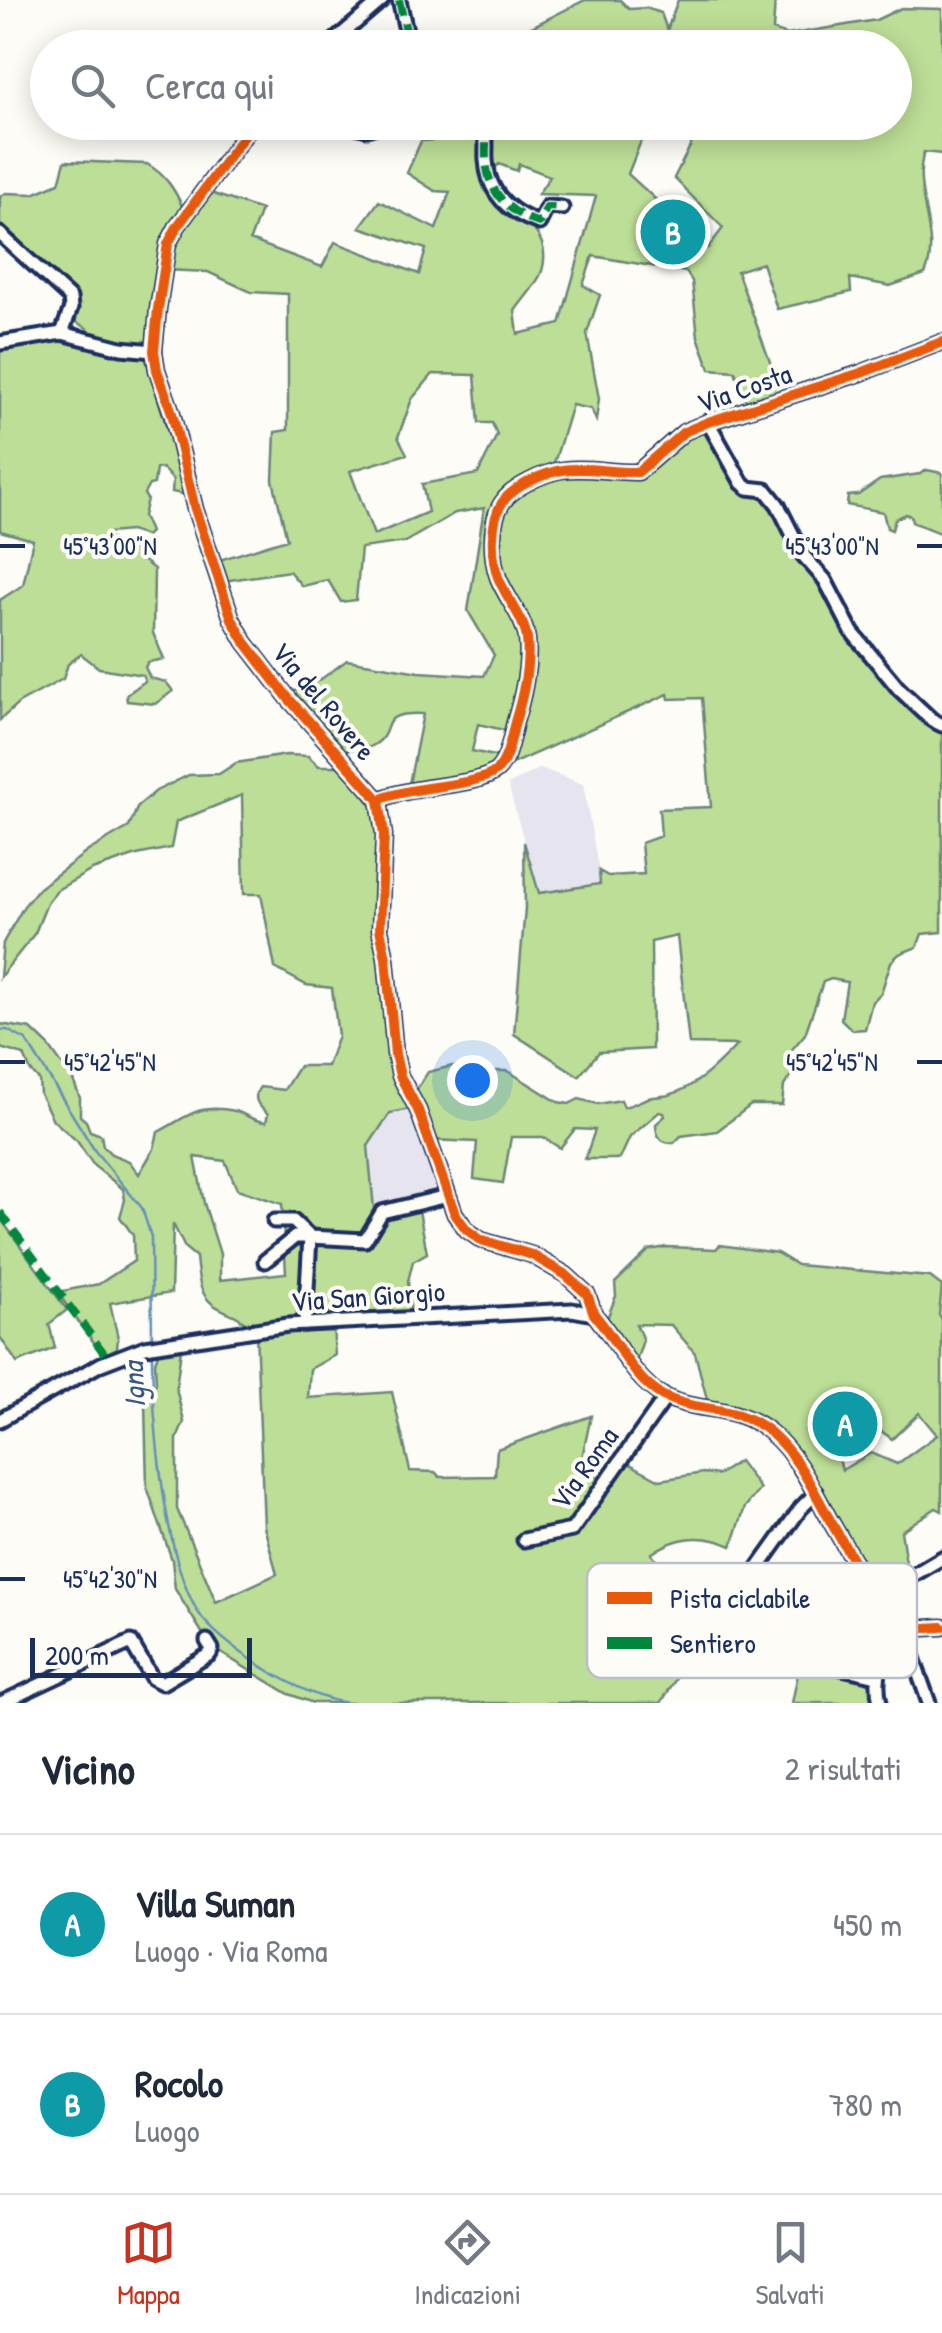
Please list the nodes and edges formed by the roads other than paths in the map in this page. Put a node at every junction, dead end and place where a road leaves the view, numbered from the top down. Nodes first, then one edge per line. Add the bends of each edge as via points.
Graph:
1 (382, 0) edge
2 (399, 0) edge
3 (347, 30) edge
4 (406, 30) edge
5 (244, 140) edge
6 (486, 140) edge
7 (562, 208) dead end
8 (0, 234) edge
9 (62, 333) junction
10 (942, 342) edge
11 (0, 343) edge
12 (154, 351) junction
13 (708, 422) junction
14 (942, 724) edge
15 (379, 800) junction
16 (447, 1196) junction
17 (274, 1221) dead end
18 (310, 1237) junction
19 (265, 1261) dead end
20 (594, 1314) junction
21 (305, 1324) junction
22 (666, 1397) junction
23 (0, 1420) edge
24 (816, 1494) junction
25 (524, 1540) dead end
26 (942, 1558) edge
27 (762, 1563) edge
28 (856, 1563) edge
29 (917, 1573) edge
30 (942, 1627) edge
31 (917, 1628) edge
32 (207, 1641) dead end
33 (917, 1666) edge
34 (877, 1678) edge
35 (2, 1703) edge
36 (880, 1703) edge
37 (930, 1703) edge

1 - 3 street
2 - 4 street
5 - 12 street, Via del Rovere via 168,244
6 - 7 street via 487,170 516,215 539,223 547,208
8 - 9 street via 70,298
9 - 11 street
9 - 12 street
10 - 13 street, Via Costa
12 - 15 street, Via del Rovere via 232,619 268,673
13 - 14 street via 742,482 766,490 778,505 803,555 885,675
13 - 15 street, Via Costa via 684,432 638,472 550,472 502,503 494,562 526,636 522,698 502,764 478,779 402,790
15 - 16 street, Via del Rovere via 380,929 396,1054
16 - 18 street via 382,1212 365,1240
16 - 20 street, Via del Rovere via 467,1230 549,1263 580,1286
17 - 18 street via 294,1220
18 - 19 street via 295,1237
18 - 21 street
20 - 21 street, Via San Giorgio
20 - 22 street via 643,1379
21 - 23 street, Via San Giorgio via 145,1346
22 - 24 street via 759,1424 791,1454
22 - 25 street, Via Roma via 572,1530
24 - 27 street
24 - 28 street
26 - 29 street
30 - 31 street
32 - 35 street via 210,1654 162,1684 131,1642
33 - 37 street
34 - 36 street

